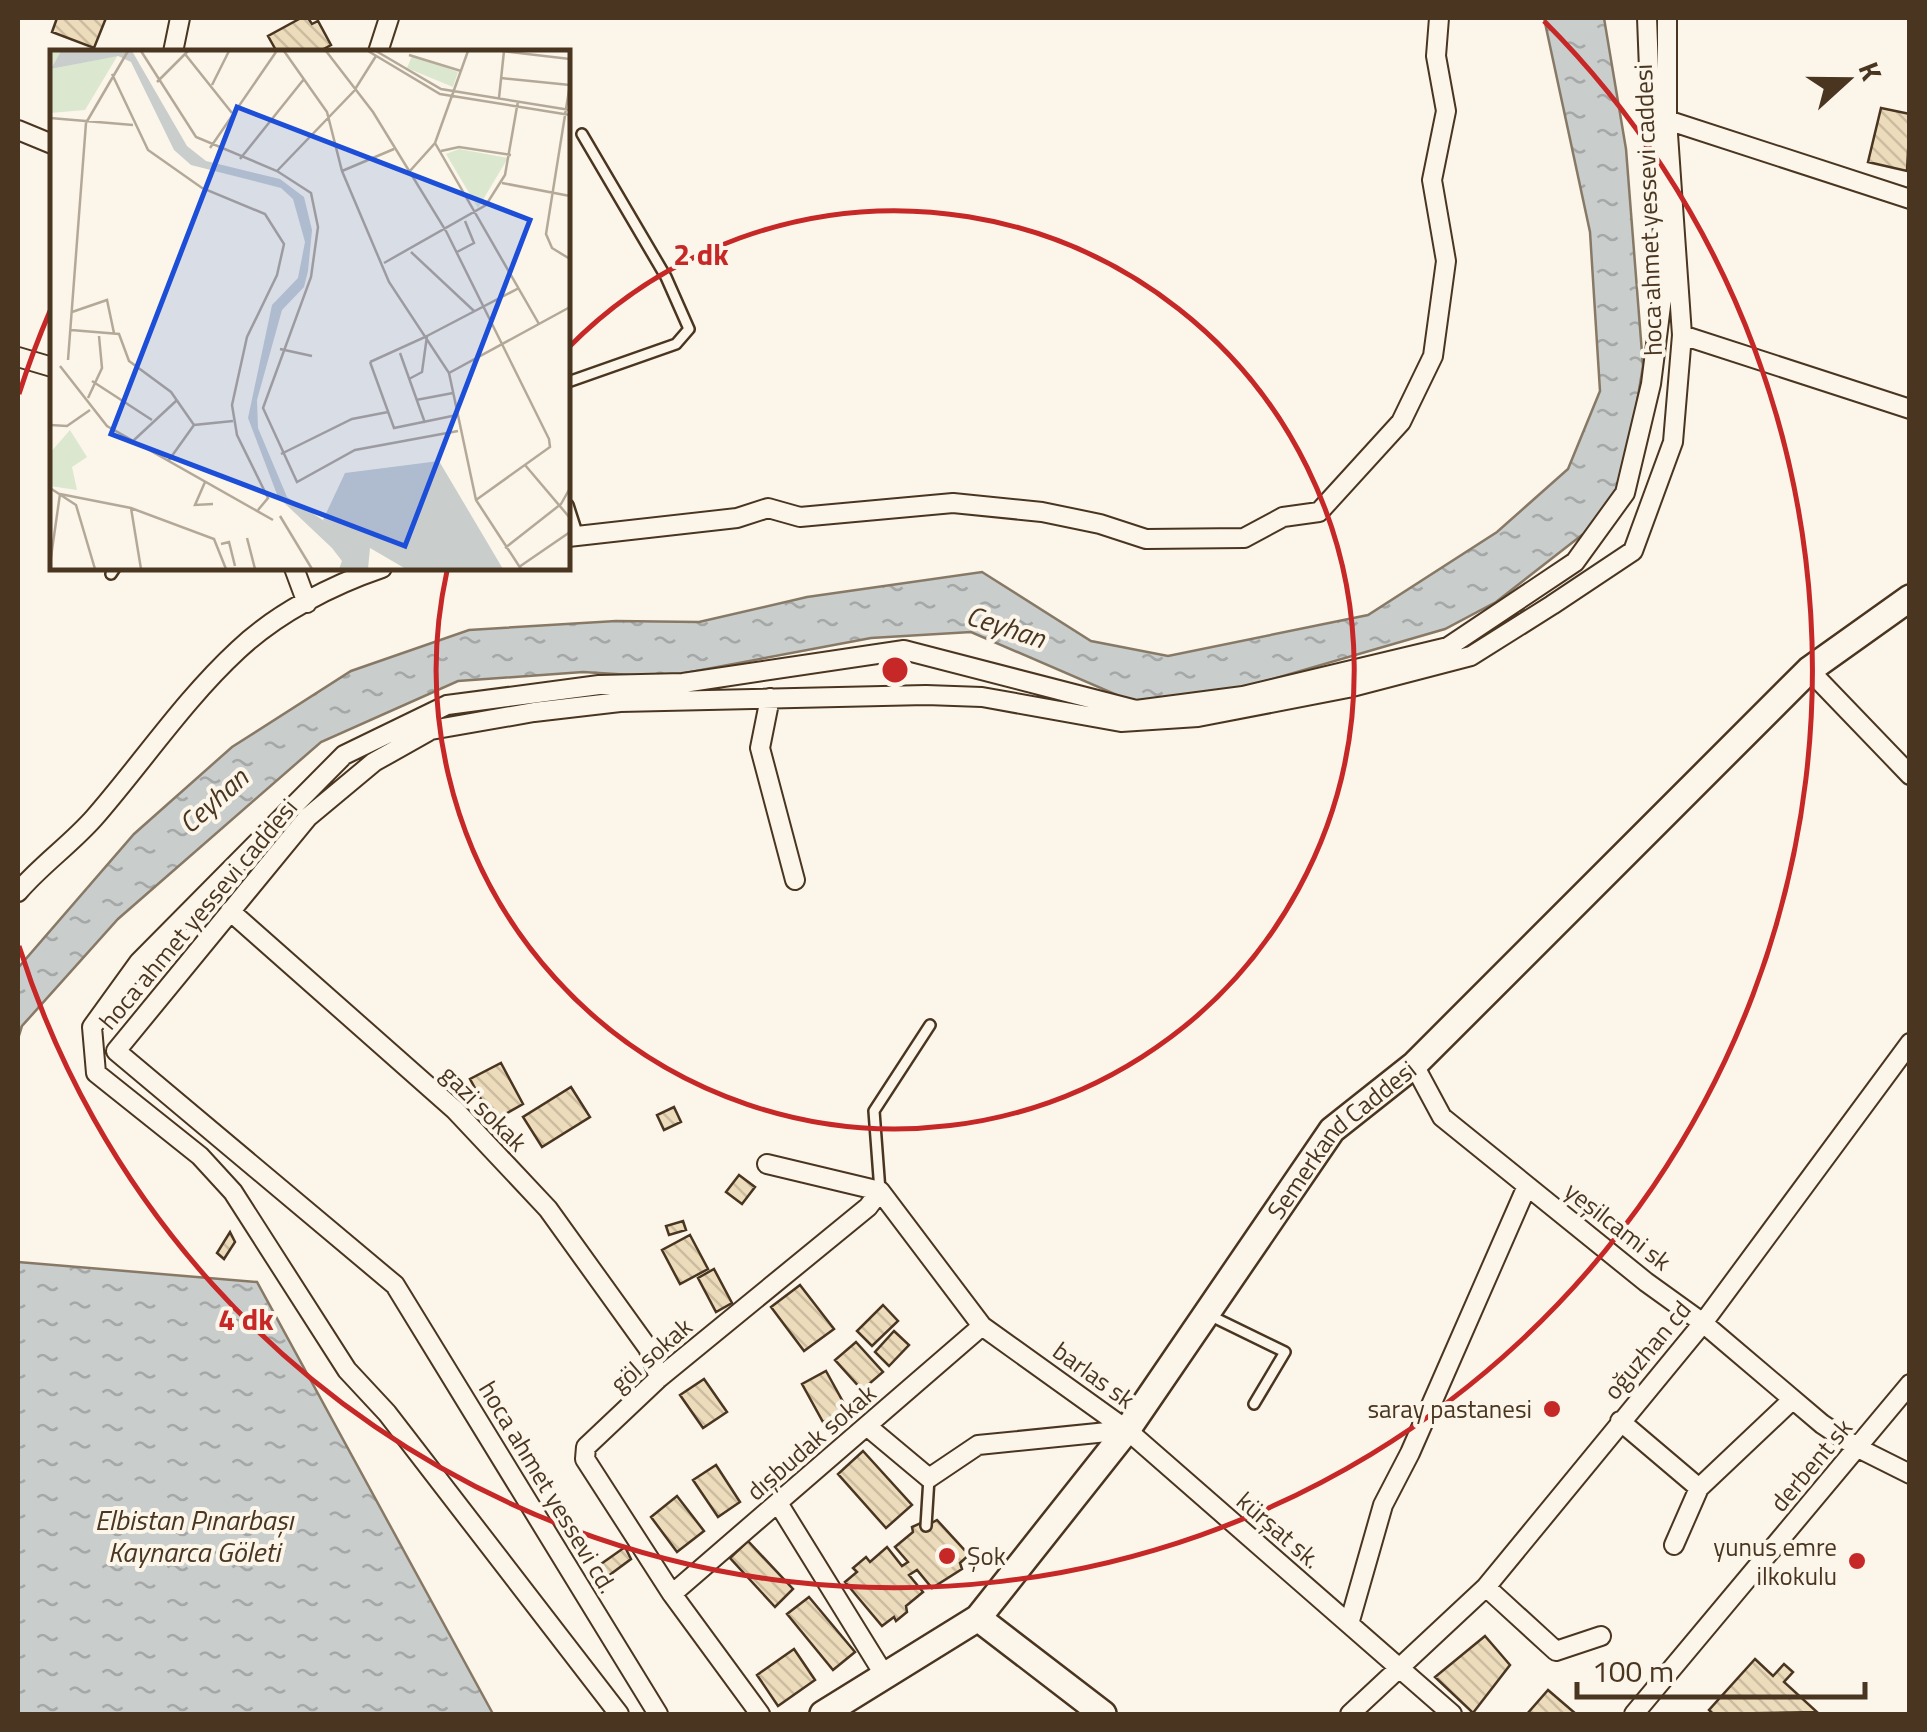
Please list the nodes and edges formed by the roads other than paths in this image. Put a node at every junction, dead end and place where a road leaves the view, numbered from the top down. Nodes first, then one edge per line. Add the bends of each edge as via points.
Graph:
1 (180, 18) edge
2 (389, 18) edge
3 (1440, 18) edge
4 (1647, 18) edge
5 (1666, 18) edge
6 (173, 50) edge
7 (379, 50) edge
8 (1667, 120) junction
9 (18, 130) edge
10 (582, 134) dead end
11 (50, 143) edge
12 (1910, 199) edge
13 (1682, 335) junction
14 (18, 357) edge
15 (50, 366) edge
16 (570, 381) edge
17 (1910, 409) edge
18 (573, 536) edge
19 (295, 570) edge
20 (376, 570) edge
21 (1910, 598) edge
22 (307, 603) junction
23 (1809, 670) junction
24 (770, 698) junction
25 (1910, 775) edge
26 (795, 880) dead end
27 (18, 892) edge
28 (230, 911) junction
29 (930, 1026) dead end
30 (1910, 1043) edge
31 (1414, 1065) junction
32 (767, 1164) dead end
33 (1527, 1186) junction
34 (880, 1191) junction
35 (395, 1285) joint
36 (1206, 1314) junction
37 (1703, 1323) junction
38 (982, 1326) junction
39 (659, 1378) junction
40 (1910, 1384) edge
41 (1792, 1400) junction
42 (1254, 1404) dead end
43 (1620, 1421) junction
44 (868, 1427) junction
45 (1127, 1430) junction
46 (1858, 1448) junction
47 (1910, 1474) edge
48 (929, 1478) junction
49 (1699, 1488) junction
50 (778, 1504) junction
51 (926, 1526) dead end
52 (1674, 1545) dead end
53 (1486, 1587) junction
54 (672, 1594) junction
55 (978, 1618) junction
56 (1349, 1624) junction
57 (1601, 1636) dead end
58 (1399, 1667) junction
59 (884, 1676) junction
60 (1077, 1706) edge
61 (619, 1714) edge
62 (658, 1714) edge
63 (760, 1714) edge
64 (823, 1714) edge
65 (1104, 1714) edge
66 (1350, 1714) edge
67 (1452, 1714) edge
68 (1634, 1714) edge

1 - 6 street
2 - 7 street
3 - 18 street via 1436,56 1446,111 1432,180 1446,262 1433,356 1402,422 1320,512 1283,518 1244,538 1146,539 1042,512 953,503 800,517 768,508 737,518
4 - 61 street via 1666,266 1651,384 1625,493 1575,562 1448,647 1243,696 1136,710 904,650 683,682 598,685 446,705 344,754 139,962 92,1027 96,1073 200,1156 234,1192 346,1370 388,1414
5 - 8 street, hoca ahmet yessevi caddesi
8 - 12 street
8 - 13 street, hoca ahmet yessevi caddesi
9 - 11 street
10 - 16 lane via 689,328 676,344
13 - 17 street
13 - 24 street, hoca ahmet yessevi caddesi via 1673,442 1633,551 1470,656 1348,688 1122,722 982,697
14 - 15 street
19 - 22 street
20 - 22 street
21 - 23 street, Semerkand Caddesi
22 - 27 street via 239,649 93,819
23 - 25 street
23 - 31 street, Semerkand Caddesi
24 - 26 street via 760,748
24 - 28 street, hoca ahmet yessevi caddesi via 620,702 431,730 374,762 308,817
28 - 35 street, hoca ahmet yessevi caddesi via 116,1051
28 - 39 street, gazi sokak via 454,1110 548,1209 648,1348
29 - 34 lane via 874,1111
30 - 37 street, oğuzhan cd
31 - 33 street, yeşilcami sk via 1442,1117
31 - 36 street, Semerkand Caddesi via 1332,1130
32 - 34 street
33 - 37 street, yeşilcami sk
33 - 56 street via 1383,1505
34 - 38 street, barlas sk
34 - 39 street, göl sokak
35 - 62 street, hoca ahmet yessevi cd.
36 - 42 lane via 1285,1352
36 - 45 street, Semerkand Caddesi
37 - 41 street, yeşilcami sk
37 - 43 street, oğuzhan cd
38 - 44 street, dışbudak sokak
38 - 45 street, barlas sk
39 - 54 street, göl sokak via 586,1446 585,1459
40 - 46 street, derbent sk
41 - 46 street, yeşilcami sk
41 - 49 street
43 - 49 street
43 - 53 street, oğuzhan cd
44 - 48 street
44 - 50 street, dışbudak sokak
45 - 48 street, barlas sk via 978,1445
45 - 55 street, Semerkand Caddesi
45 - 56 street, kürşat sk.
46 - 47 street, yeşilcami sk
46 - 68 street, derbent sk
48 - 51 lane
49 - 52 street
50 - 54 street, dışbudak sokak
50 - 59 street
53 - 57 street via 1556,1651
53 - 58 street, oğuzhan cd
54 - 63 street, göl sokak
55 - 59 street, Semerkand Caddesi
55 - 60 street
56 - 58 street, kürşat sk.
58 - 66 street, oğuzhan cd
58 - 67 street, kürşat sk.
59 - 64 street, Semerkand Caddesi
60 - 65 street

